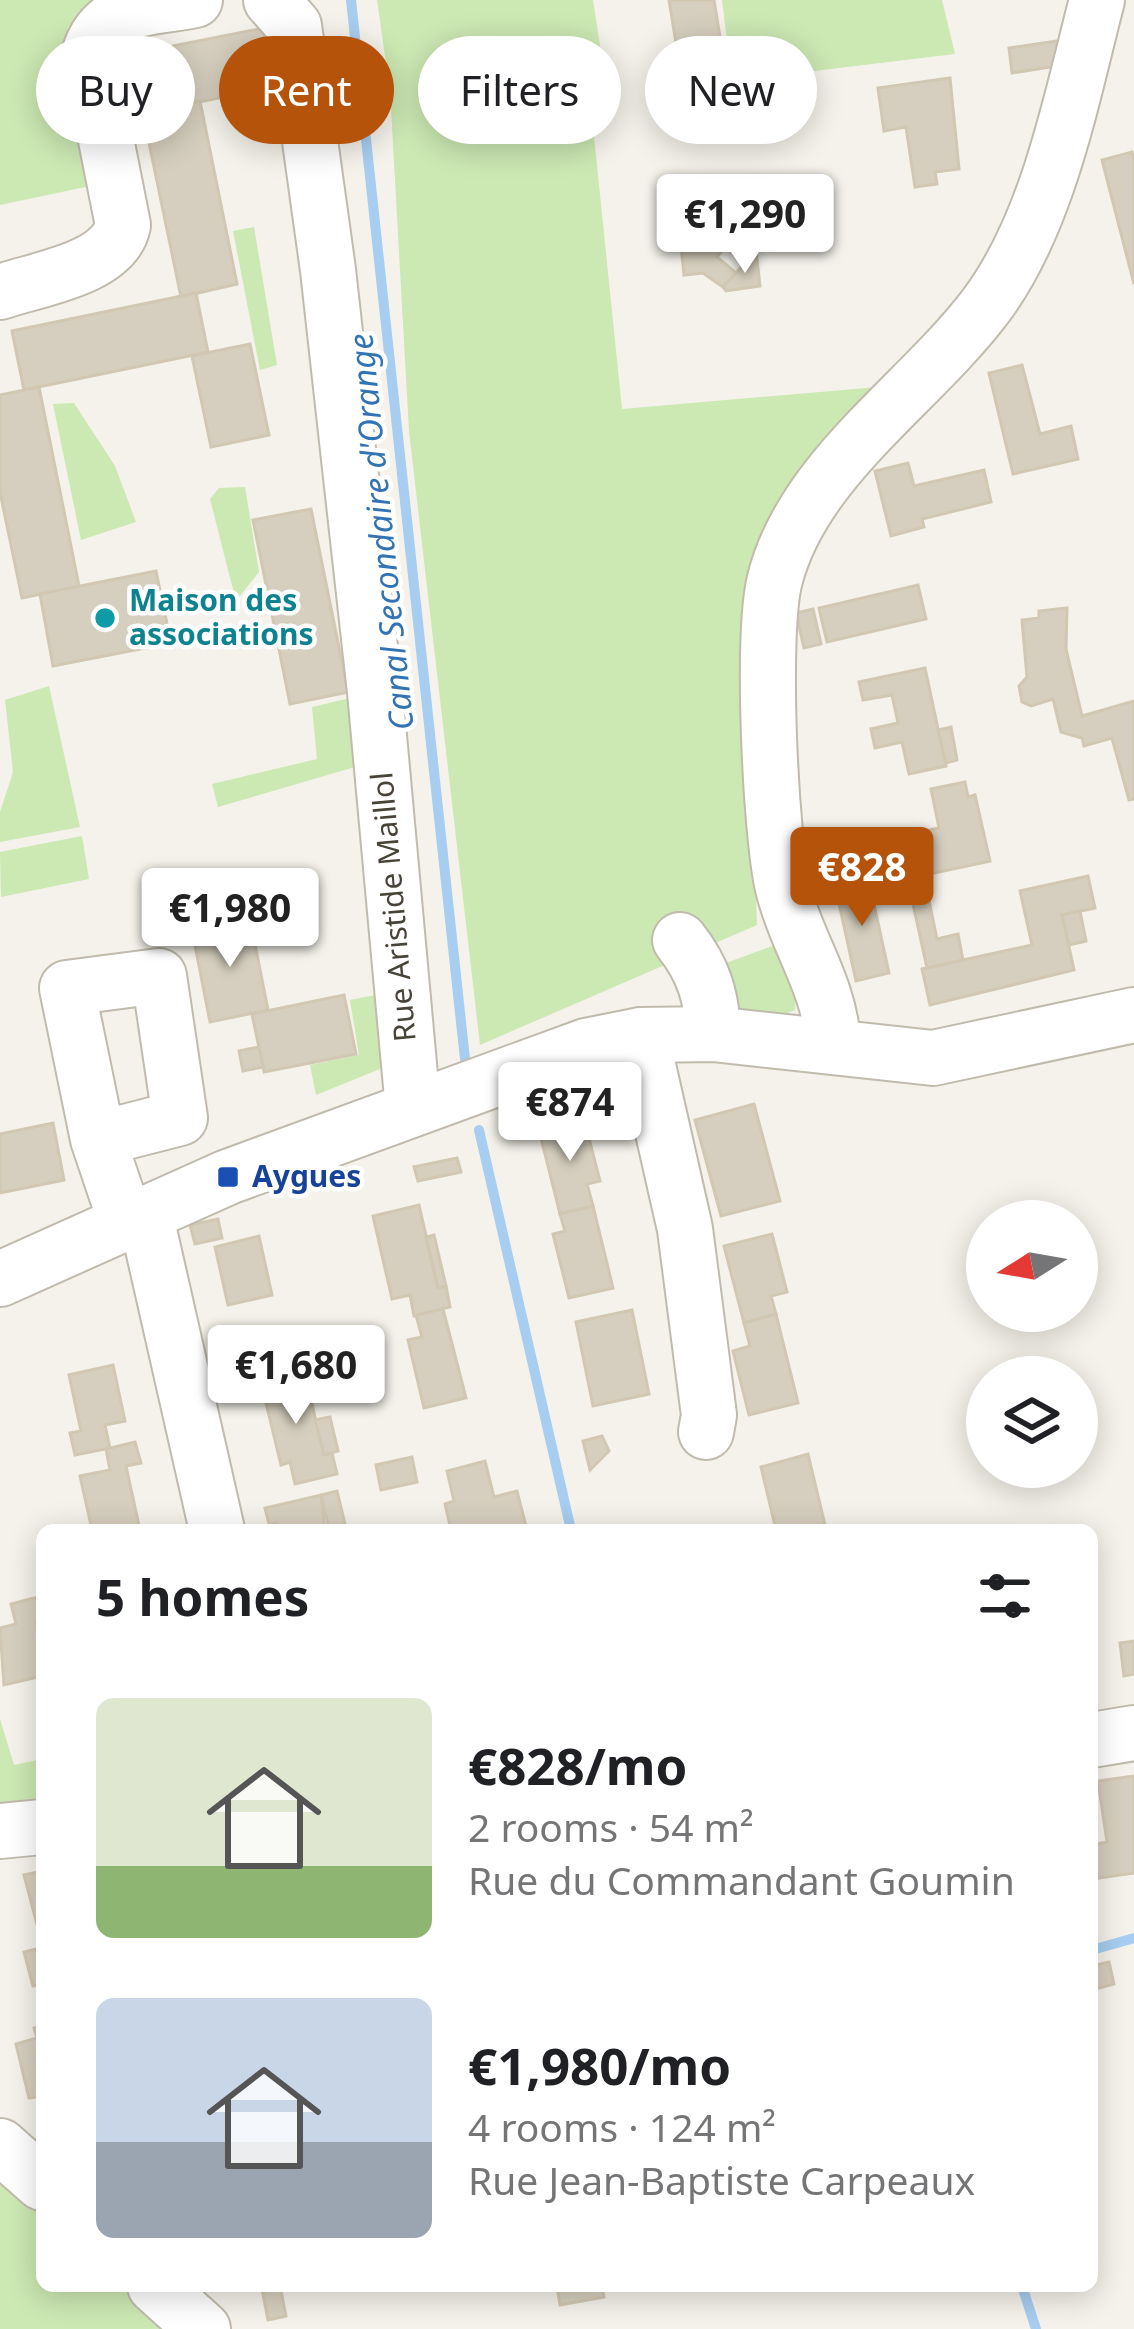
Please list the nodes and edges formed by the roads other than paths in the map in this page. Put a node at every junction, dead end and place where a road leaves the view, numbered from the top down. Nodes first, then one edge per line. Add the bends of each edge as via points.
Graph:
1 (195, 0) edge
2 (271, 0) edge
3 (1096, 0) edge
4 (0, 292) edge
5 (680, 940) dead end
6 (1134, 1015) edge
7 (713, 1034) junction
8 (641, 1035) junction
9 (833, 1043) junction
10 (413, 1108) junction
11 (98, 1139) dead end
12 (135, 1217) junction
13 (0, 1279) edge
14 (706, 1432) dead end
15 (215, 1524) edge
16 (1134, 1733) edge
17 (1098, 1739) edge
18 (36, 1828) edge
19 (0, 1831) edge
20 (0, 2146) edge
21 (36, 2178) edge
22 (162, 2292) edge
23 (203, 2329) edge

1 - 4 street via 109,17 96,31 89,55 120,239 100,258
2 - 10 street, Rue Aristide Maillol via 294,26 328,270
3 - 9 street via 1040,194 988,304 800,520 774,579 769,639 783,887 832,1012
5 - 7 street via 712,1000
6 - 9 street via 933,1058
7 - 8 street
7 - 9 street
8 - 10 street via 586,1046
8 - 14 street via 685,1229
10 - 12 street
11 - 12 street
12 - 13 street
12 - 15 street
16 - 17 street
18 - 19 street
20 - 21 street
22 - 23 street

